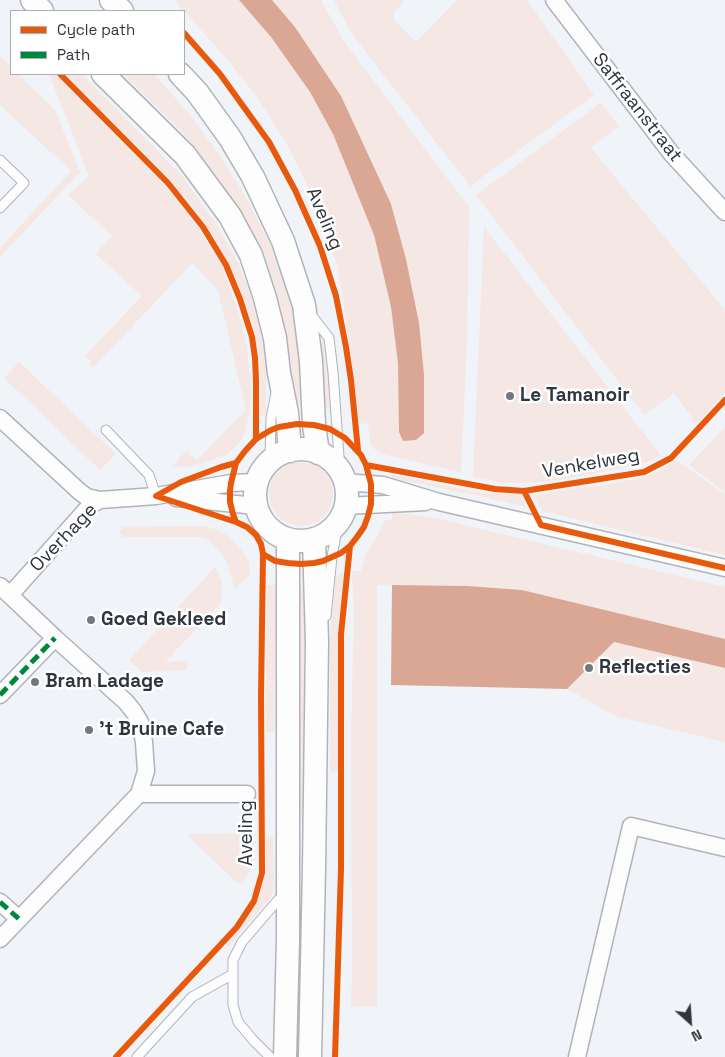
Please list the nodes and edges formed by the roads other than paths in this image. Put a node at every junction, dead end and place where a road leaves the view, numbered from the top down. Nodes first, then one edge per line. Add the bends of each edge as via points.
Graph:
1 (32, 0) edge
2 (111, 0) edge
3 (554, 0) edge
4 (41, 10) edge
5 (121, 10) edge
6 (104, 75) edge
7 (181, 75) edge
8 (0, 160) edge
9 (0, 208) edge
10 (725, 212) edge
11 (304, 305) junction
12 (279, 373) junction
13 (0, 418) edge
14 (106, 430) dead end
15 (290, 451) junction
16 (318, 453) junction
17 (270, 461) junction
18 (343, 477) junction
19 (256, 482) junction
20 (156, 496) junction
21 (100, 500) junction
22 (438, 502) junction
23 (256, 506) junction
24 (342, 514) junction
25 (314, 539) junction
26 (288, 540) junction
27 (725, 568) edge
28 (5, 591) edge
29 (55, 638) junction
30 (317, 642) junction
31 (0, 696) edge
32 (139, 794) junction
33 (247, 794) dead end
34 (725, 848) edge
35 (288, 892) junction
36 (0, 902) edge
37 (19, 919) junction
38 (0, 939) edge
39 (233, 974) junction
40 (137, 1057) edge
41 (270, 1057) edge
42 (285, 1057) edge
43 (310, 1057) edge
44 (577, 1057) edge

1 - 4 main road
2 - 5 main road
3 - 10 street, Saffraanstraat via 670,153
6 - 12 main road via 185,155 230,216 251,255 265,298
7 - 11 main road via 230,138 253,177 283,241
8 - 9 lane via 24,182
11 - 16 main road
11 - 18 lane via 329,338
12 - 15 main road via 288,413
12 - 17 lane via 271,418
13 - 21 street via 80,492
14 - 20 lane via 149,475
15 - 16 main road via 304,449
15 - 17 main road
16 - 18 main road via 331,460
17 - 19 main road
18 - 22 street
18 - 24 main road via 347,490
19 - 20 street, Overhage via 219,484
19 - 23 main road
20 - 21 street, Overhage
20 - 23 street, Overhage
21 - 28 street, Overhage via 92,504
22 - 24 street
22 - 27 street
23 - 26 main road via 267,527
24 - 25 main road via 334,528
24 - 30 lane via 332,557 326,616
25 - 26 main road
25 - 30 main road
26 - 35 main road
28 - 29 street
29 - 31 street
29 - 32 street via 126,702 140,722 146,772
30 - 43 main road
32 - 33 street
32 - 37 street
34 - 44 street via 631,826
35 - 39 lane via 242,942 233,960
35 - 42 main road
36 - 37 street
37 - 38 street
39 - 40 lane via 192,997
39 - 41 lane via 233,1005 238,1022

